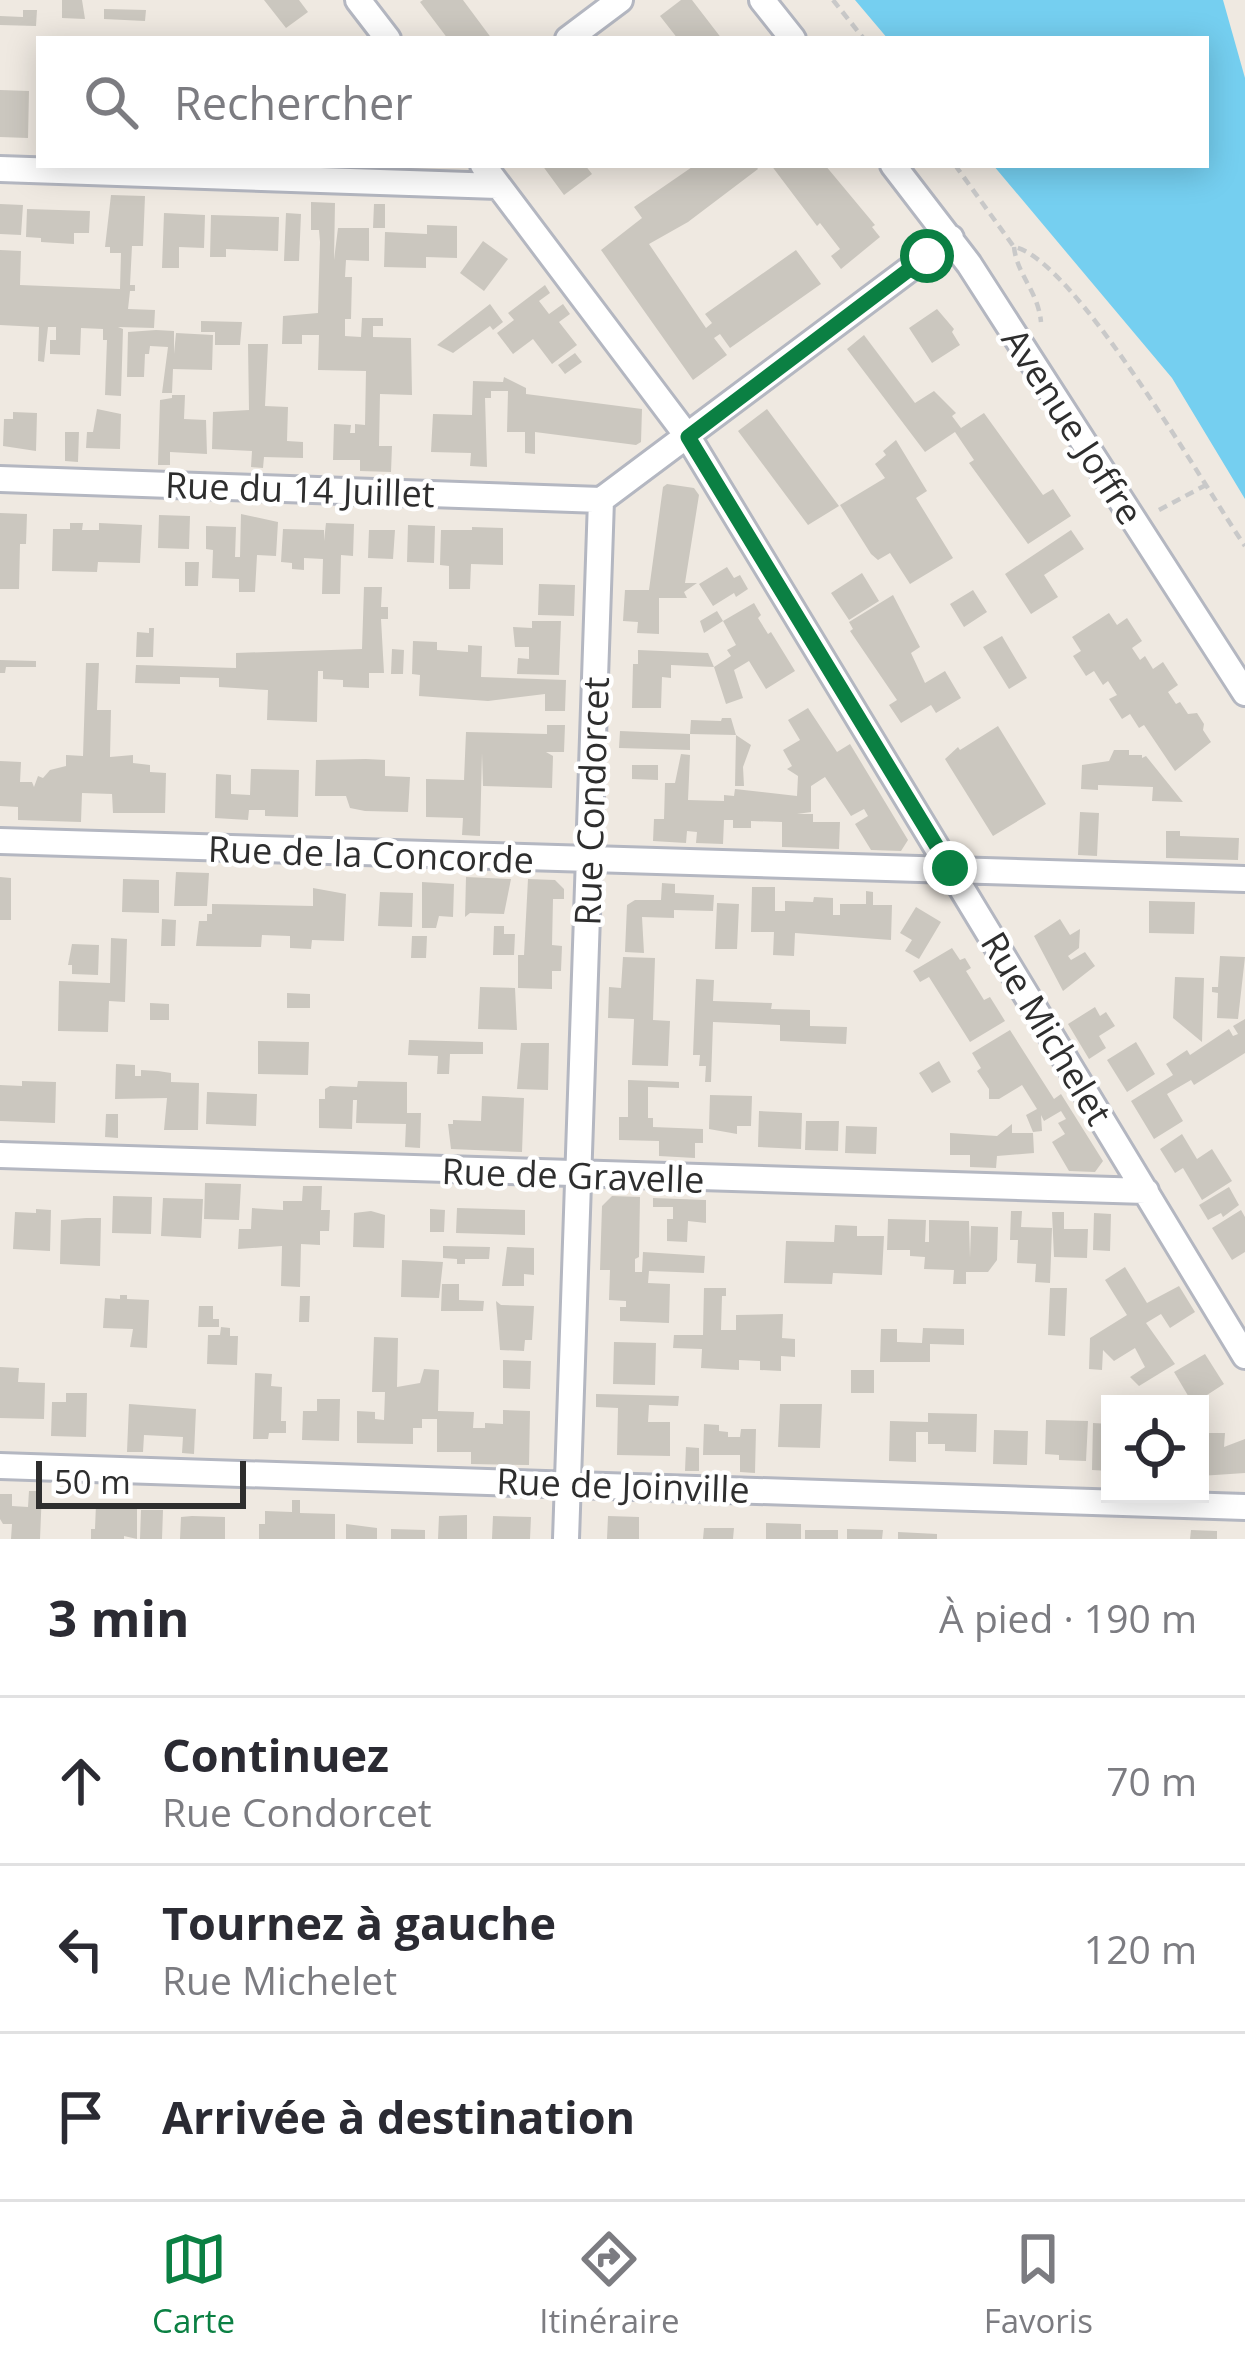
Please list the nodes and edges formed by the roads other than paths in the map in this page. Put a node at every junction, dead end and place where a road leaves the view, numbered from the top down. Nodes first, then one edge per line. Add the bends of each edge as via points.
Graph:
1 (358, 0) edge
2 (620, 0) edge
3 (762, 0) edge
4 (386, 36) edge
5 (572, 36) edge
6 (791, 36) edge
7 (895, 168) edge
8 (0, 169) edge
9 (490, 175) edge
10 (951, 238) junction
11 (688, 437) junction
12 (0, 478) edge
13 (601, 500) junction
14 (1245, 693) edge
15 (0, 841) edge
16 (590, 862) junction
17 (950, 868) junction
18 (1245, 878) edge
19 (0, 1155) edge
20 (577, 1175) junction
21 (1146, 1191) junction
22 (1245, 1356) edge
23 (0, 1466) edge
24 (568, 1483) junction
25 (1245, 1507) edge
26 (566, 1539) edge

1 - 4 street
2 - 5 street
3 - 6 street
7 - 10 street, Avenue Joffre
8 - 9 street
9 - 11 street, Rue Michelet
10 - 11 street
10 - 14 street, Avenue Joffre
11 - 13 street
11 - 17 street, Rue Michelet
12 - 13 street, Rue du 14 Juillet
13 - 16 street, Rue Condorcet
15 - 16 street, Rue de la Concorde
16 - 17 street, Rue de la Concorde
16 - 20 street, Rue Condorcet
17 - 18 street, Rue de la Concorde
17 - 21 street, Rue Michelet
19 - 20 street, Rue de Gravelle
20 - 21 street, Rue de Gravelle
20 - 24 street, Rue Condorcet
21 - 22 street, Rue Michelet
23 - 24 street, Rue de Joinville
24 - 25 street, Rue de Joinville
24 - 26 street, Rue Condorcet

